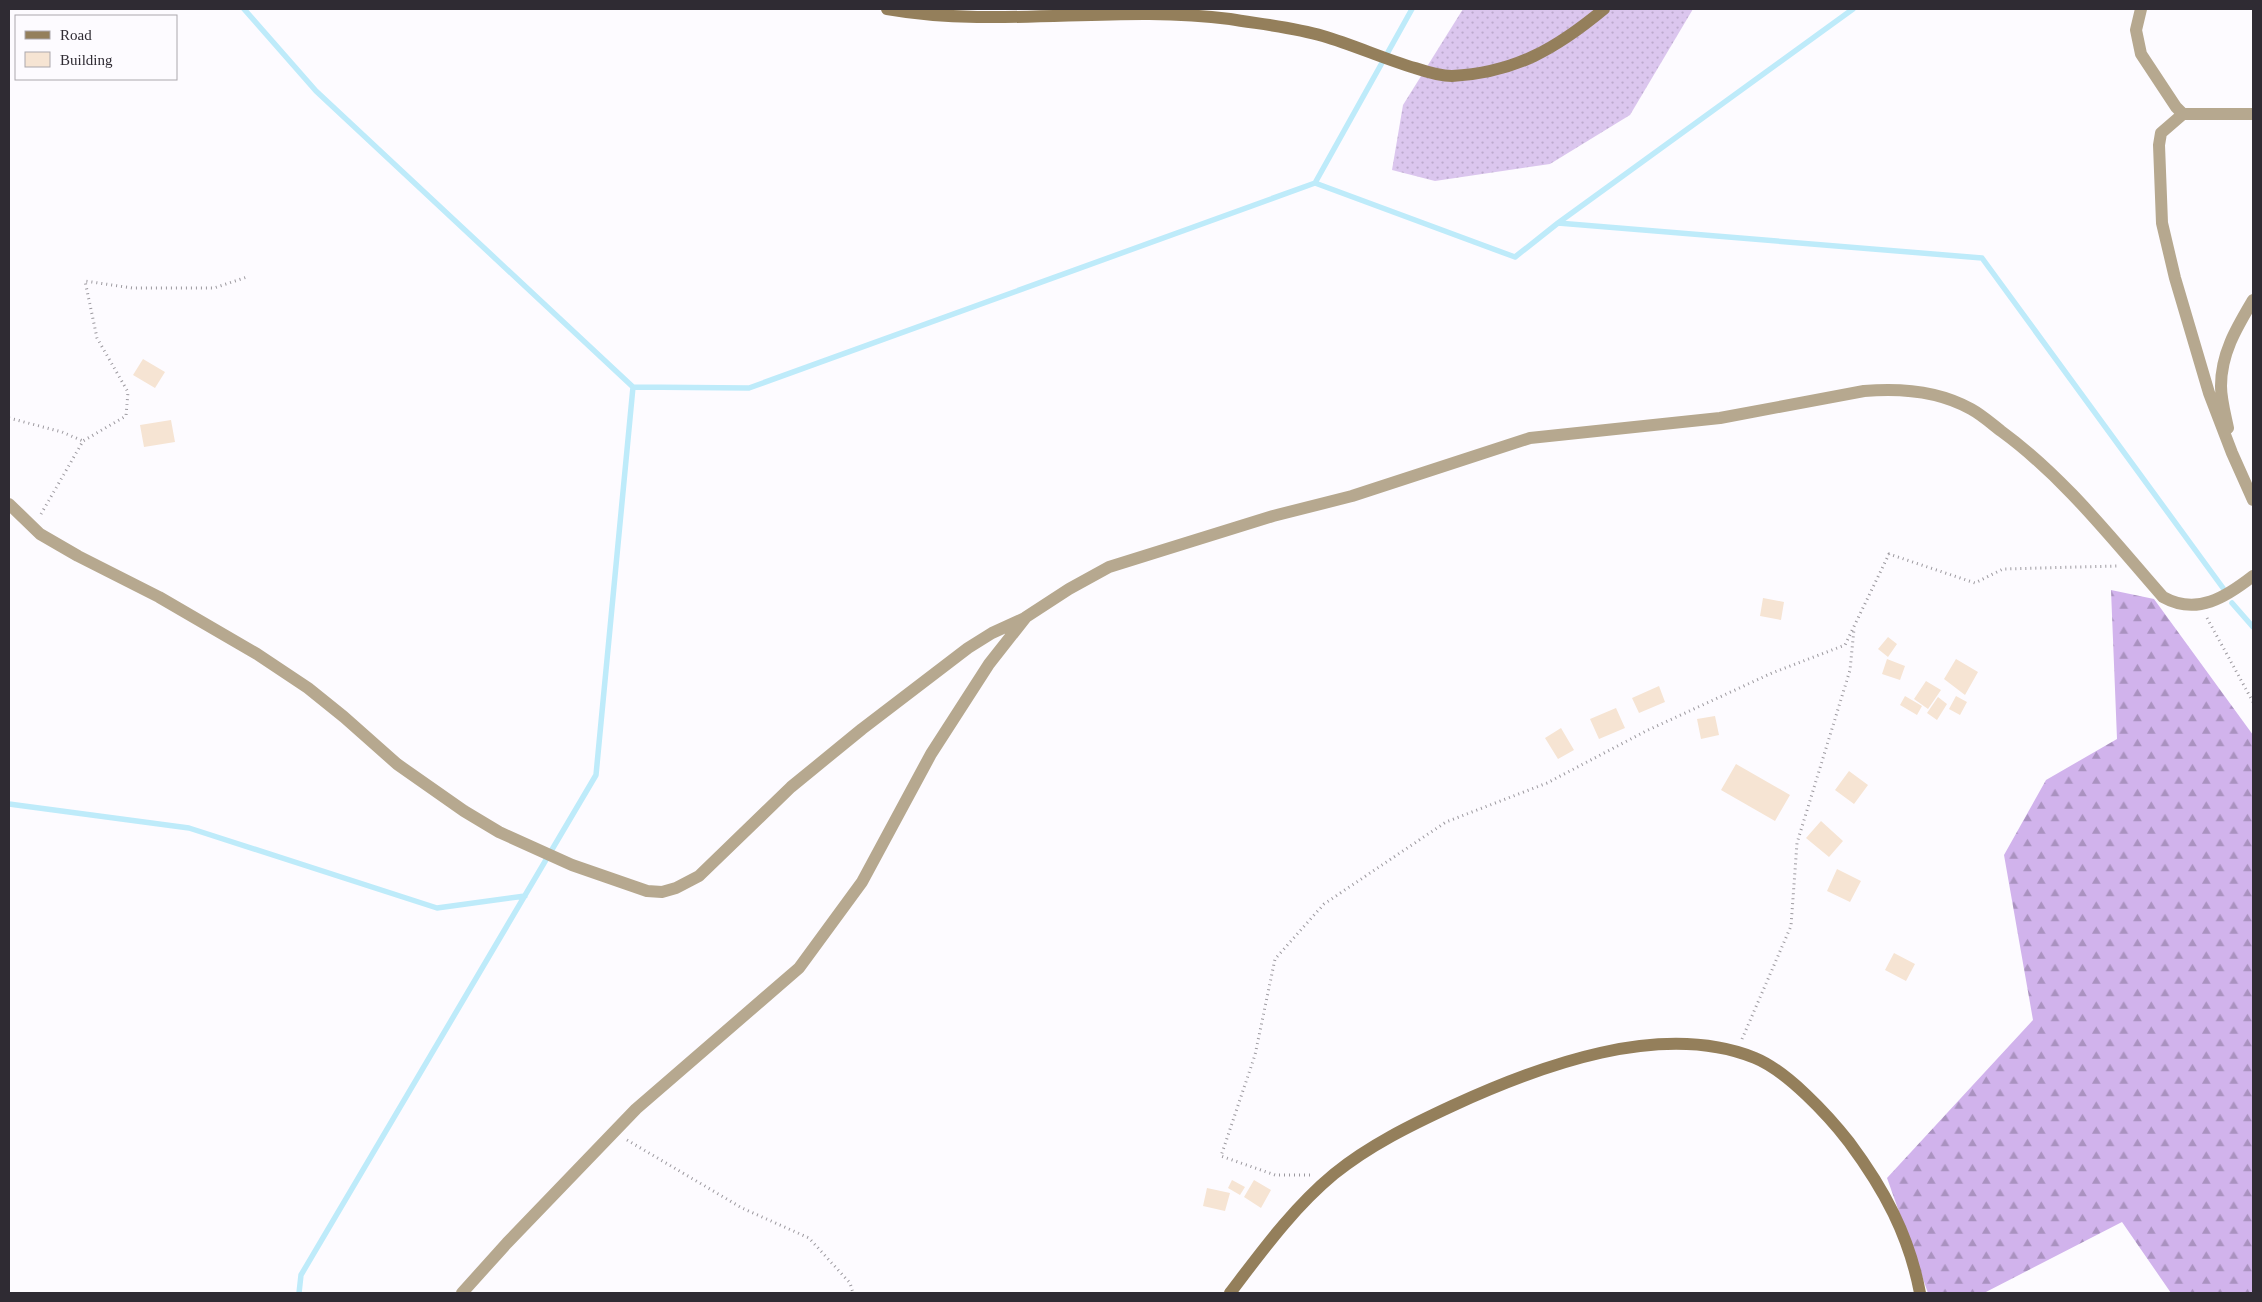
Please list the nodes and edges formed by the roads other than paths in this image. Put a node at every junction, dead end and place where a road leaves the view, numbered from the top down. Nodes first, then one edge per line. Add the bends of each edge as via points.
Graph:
1 (887, 9) edge
2 (1604, 9) edge
3 (2141, 9) edge
4 (2184, 114) junction
5 (2253, 114) edge
6 (2253, 300) edge
7 (2232, 453) junction
8 (2253, 500) edge
9 (9, 504) edge
10 (2253, 576) edge
11 (1026, 617) junction
12 (462, 1293) edge
13 (1230, 1293) edge
14 (1920, 1293) edge

1 - 2 main road via 914,14 964,16 1156,13 1228,19 1322,35 1382,58 1450,76 1492,72 1510,66 1572,36
3 - 4 street via 2136,30 2141,54 2176,108
4 - 5 street
4 - 7 street via 2166,128 2160,138 2162,223 2201,369
6 - 7 street via 2239,321 2224,360 2221,387
7 - 8 street
9 - 11 street via 40,534 159,597 308,688 396,764 499,832 572,865 646,890 662,892 699,876 791,787 968,648
10 - 11 street via 2229,595 2200,604 2175,604 2163,597 2042,464 1970,408 1938,397 1884,389 1720,418 1530,438 1361,493 1273,516 1109,568
11 - 12 street via 968,696 931,754 862,882 800,968 613,1132
13 - 14 main road via 1287,1218 1360,1154 1414,1124 1526,1074 1579,1057 1676,1044 1721,1046 1757,1058 1788,1080 1831,1119 1889,1202 1907,1244

